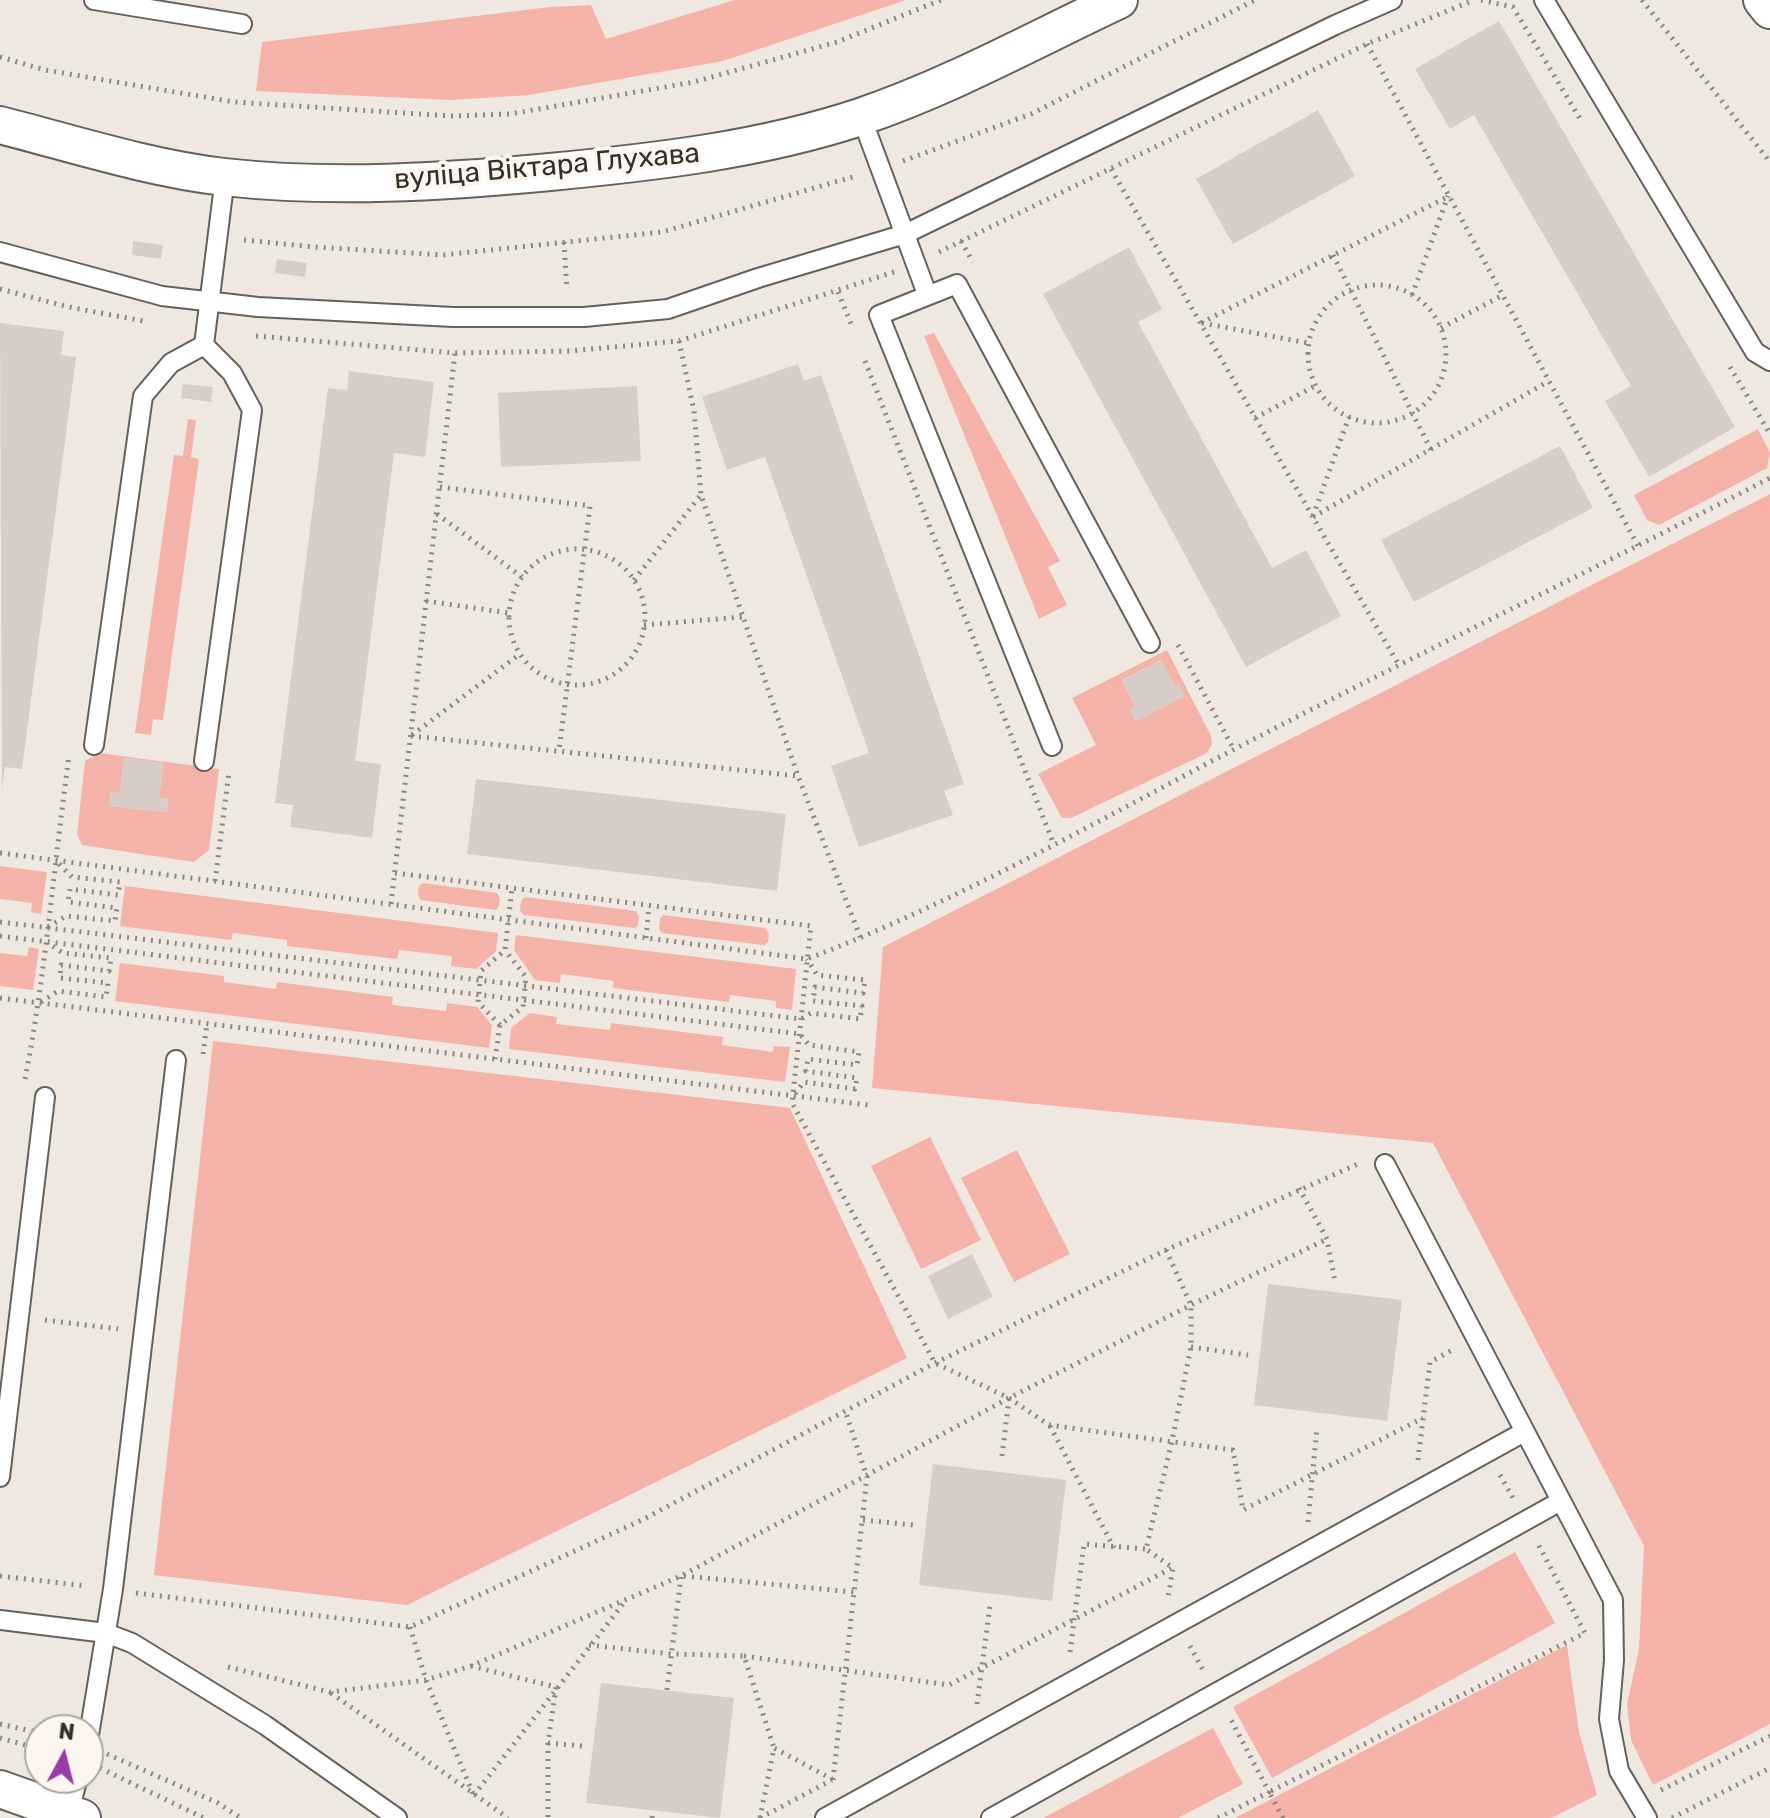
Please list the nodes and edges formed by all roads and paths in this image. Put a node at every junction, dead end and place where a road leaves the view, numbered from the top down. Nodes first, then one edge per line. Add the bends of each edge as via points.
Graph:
1 (94, 0) edge
2 (941, 0) edge
3 (1119, 0) edge
4 (1255, 0) edge
5 (1392, 0) edge
6 (1474, 0) edge
7 (1481, 0) edge
8 (1544, 0) edge
9 (1642, 0) edge
10 (1762, 0) edge
11 (1496, 2) edge
12 (1770, 10) edge
13 (242, 24) dead end
14 (1367, 44) junction
15 (0, 57) edge
16 (861, 116) junction
17 (0, 125) edge
18 (1585, 127) dead end
19 (1770, 162) edge
20 (897, 163) dead end
21 (868, 172) dead end
22 (225, 177) junction
23 (1449, 196) junction
24 (905, 234) junction
25 (234, 239) dead end
26 (0, 252) edge
27 (1333, 255) junction
28 (0, 289) edge
29 (1351, 290) junction
30 (838, 292) dead end
31 (927, 294) junction
32 (1412, 295) junction
33 (1503, 295) junction
34 (209, 301) junction
35 (143, 321) dead end
36 (1201, 323) junction
37 (1441, 328) junction
38 (247, 335) dead end
39 (855, 336) dead end
40 (1308, 343) junction
41 (204, 345) junction
42 (861, 350) dead end
43 (455, 353) junction
44 (1770, 361) edge
45 (1729, 367) dead end
46 (1549, 381) junction
47 (1315, 386) junction
48 (1412, 413) junction
49 (1770, 415) edge
50 (1349, 417) junction
51 (1255, 418) junction
52 (1762, 420) junction
53 (1770, 434) edge
54 (1431, 450) junction
55 (1770, 478) edge
56 (440, 487) junction
57 (701, 495) junction
58 (437, 514) junction
59 (1313, 517) junction
60 (1638, 546) junction
61 (584, 550) junction
62 (522, 577) junction
63 (634, 580) junction
64 (426, 601) junction
65 (509, 613) junction
66 (742, 617) junction
67 (644, 625) junction
68 (1150, 643) dead end
69 (520, 654) junction
70 (1400, 667) junction
71 (566, 684) junction
72 (411, 736) junction
73 (71, 743) dead end
74 (94, 745) dead end
75 (1052, 746) dead end
76 (559, 751) junction
77 (204, 761) dead end
78 (230, 765) dead end
79 (798, 776) junction
80 (1054, 845) junction
81 (0, 853) edge
82 (55, 861) junction
83 (395, 873) junction
84 (215, 882) junction
85 (512, 888) junction
86 (391, 904) junction
87 (649, 906) junction
88 (509, 920) junction
89 (0, 922) edge
90 (47, 928) junction
91 (0, 936) edge
92 (646, 938) junction
93 (861, 939) junction
94 (46, 942) junction
95 (505, 950) junction
96 (807, 959) junction
97 (480, 980) junction
98 (525, 985) junction
99 (479, 995) junction
100 (0, 998) edge
101 (524, 1000) junction
102 (40, 1003) junction
103 (801, 1019) junction
104 (500, 1025) junction
105 (800, 1034) junction
106 (495, 1059) junction
107 (176, 1060) dead end
108 (793, 1096) junction
109 (45, 1097) dead end
110 (868, 1105) dead end
111 (1378, 1161) joint
112 (1299, 1188) junction
113 (1327, 1239) junction
114 (1166, 1250) junction
115 (1335, 1282) dead end
116 (1191, 1305) junction
117 (19, 1317) junction
118 (145, 1333) junction
119 (1191, 1347) junction
120 (1456, 1348) dead end
121 (1248, 1355) dead end
122 (935, 1363) junction
123 (1009, 1398) junction
124 (845, 1410) junction
125 (1423, 1418) junction
126 (1049, 1425) junction
127 (1317, 1427) dead end
128 (1524, 1432) junction
129 (1172, 1441) junction
130 (1487, 1451) junction
131 (1002, 1456) dead end
132 (1418, 1463) dead end
133 (1312, 1474) junction
134 (0, 1477) edge
135 (867, 1477) junction
136 (1559, 1502) junction
137 (863, 1520) junction
138 (1525, 1521) junction
139 (914, 1525) dead end
140 (1306, 1535) dead end
141 (1114, 1548) junction
142 (1146, 1549) junction
143 (1173, 1568) junction
144 (0, 1576) edge
145 (681, 1576) junction
146 (113, 1589) junction
147 (854, 1592) junction
148 (625, 1601) junction
149 (990, 1606) dead end
150 (1074, 1619) junction
151 (0, 1620) edge
152 (1177, 1623) junction
153 (410, 1627) junction
154 (106, 1633) junction
155 (589, 1645) junction
156 (672, 1654) junction
157 (744, 1656) junction
158 (1069, 1657) dead end
159 (218, 1662) dead end
160 (471, 1666) junction
161 (982, 1668) junction
162 (845, 1670) junction
163 (426, 1680) junction
164 (556, 1687) junction
165 (667, 1690) dead end
166 (330, 1692) junction
167 (1216, 1692) junction
168 (977, 1705) dead end
169 (97, 1714) edge
170 (0, 1724) edge
171 (24, 1729) edge
172 (1770, 1736) edge
173 (0, 1738) edge
174 (548, 1743) junction
175 (24, 1745) edge
176 (582, 1746) dead end
177 (774, 1748) junction
178 (104, 1751) edge
179 (1770, 1768) edge
180 (104, 1770) edge
181 (833, 1780) junction
182 (0, 1789) edge
183 (1269, 1792) junction
184 (474, 1795) junction
185 (76, 1802) edge
186 (1643, 1810) edge
187 (204, 1818) edge
188 (241, 1818) edge
189 (397, 1818) edge
190 (508, 1818) edge
191 (548, 1818) edge
192 (760, 1818) edge
193 (825, 1818) edge
194 (991, 1818) edge
195 (1218, 1818) edge
196 (1283, 1818) edge
197 (1672, 1818) edge

1 - 13 lane
2 - 15 path via 837,42 694,82 510,114 451,116 234,102 45,70
3 - 16 street, вуліца Віктара Глухава
4 - 20 path via 1031,114
5 - 24 lane
6 - 14 path
7 - 11 path
8 - 44 lane via 1755,352
9 - 19 path
10 - 12 street
11 - 18 path via 1513,7
14 - 23 path
14 - 36 path via 1111,169
16 - 22 street, вуліца Віктара Глухава via 794,136 662,162 475,179 325,183
16 - 24 lane
17 - 22 street, вуліца Віктара Глухава
21 - 25 path via 662,232 578,241 443,255
22 - 34 lane
23 - 27 path
23 - 32 path
23 - 33 path
24 - 31 lane
24 - 34 lane via 668,309 584,317 453,317
26 - 34 lane via 162,296
27 - 29 path
27 - 36 path
28 - 35 path
29 - 32 path via 1391,286
29 - 40 path via 1329,303
29 - 48 path
30 - 39 path
31 - 68 lane via 957,284
31 - 75 lane via 879,315
32 - 37 path
33 - 37 path
33 - 46 path
34 - 41 lane
36 - 40 path
36 - 51 path
37 - 48 path via 1443,374 1432,395
38 - 43 path
40 - 47 path
41 - 74 lane via 171,363 143,396
41 - 77 lane via 232,373 252,410
42 - 80 path
43 - 56 path
43 - 57 path via 570,351 679,341 694,411
45 - 52 path
46 - 54 path
46 - 60 path
47 - 50 path
47 - 51 path
48 - 50 path via 1372,423
48 - 54 path
49 - 52 path
50 - 59 path
51 - 59 path
52 - 53 path
54 - 59 path
55 - 60 path
56 - 58 path
56 - 61 path via 590,506
57 - 63 path
57 - 66 path
58 - 62 path
58 - 64 path
59 - 70 path
60 - 70 path
61 - 62 path via 561,551
61 - 63 path via 604,555
61 - 71 path
62 - 65 path
63 - 67 path via 643,602
64 - 65 path
64 - 72 path
65 - 69 path
66 - 67 path
66 - 79 path
67 - 71 path via 640,642 619,671 585,685
69 - 71 path via 548,679
69 - 72 path
70 - 80 path
71 - 76 path
72 - 76 path
72 - 83 path
73 - 82 path
76 - 79 path
78 - 84 path
79 - 93 path
80 - 93 path
81 - 82 path
82 - 84 path
82 - 90 path
82 - 90 path via 72,877 120,882 118,895 70,889 68,902 117,908 115,921 66,916
83 - 85 path
83 - 86 path
84 - 86 path
85 - 87 path
85 - 88 path
86 - 88 path
87 - 92 path
87 - 96 path via 811,926
88 - 92 path
88 - 95 path
89 - 90 path
90 - 94 path
90 - 97 path
91 - 94 path
92 - 96 path
93 - 96 path
94 - 99 path
94 - 102 path
94 - 102 path via 63,953 111,958 109,971 61,965 60,978 108,983 106,997 58,991
95 - 97 path via 481,971
95 - 98 path via 526,977
96 - 103 path
96 - 103 path via 817,975 865,980 863,993 815,987 813,1001 862,1006 860,1019 811,1013
97 - 98 path
97 - 99 path
98 - 101 path
98 - 103 path
99 - 101 path
99 - 104 path via 478,1002
100 - 102 path
101 - 104 path via 523,1007
101 - 105 path
102 - 106 path
103 - 105 path
104 - 106 path
105 - 108 path
105 - 108 path via 809,1045 859,1052 857,1065 808,1059 806,1071 857,1078 855,1089 804,1082
106 - 108 path
107 - 118 lane
108 - 110 path
108 - 122 path via 792,1103
109 - 117 lane
111 - 112 path
111 - 128 lane
112 - 113 path
112 - 114 path
113 - 115 path
113 - 116 path
114 - 116 path
114 - 122 path
116 - 119 path
116 - 123 path
117 - 118 path
117 - 134 lane
118 - 146 lane
119 - 121 path
119 - 129 path
120 - 125 path via 1430,1362
122 - 123 path
122 - 124 path
123 - 126 path
123 - 131 path
123 - 135 path
124 - 135 path
124 - 153 path via 644,1519
125 - 132 path
125 - 133 path
126 - 129 path
126 - 141 path
127 - 133 path
128 - 130 lane
128 - 136 lane
129 - 133 path via 1233,1450 1243,1510
129 - 142 path
130 - 138 path
130 - 152 lane
133 - 140 path
135 - 137 path
135 - 145 path
136 - 138 lane
136 - 186 lane via 1613,1600 1609,1719 1619,1771
137 - 139 path
137 - 147 path
138 - 167 lane
138 - 183 path via 1585,1633
141 - 142 path
141 - 150 path via 1084,1544
142 - 143 path
143 - 150 path
143 - 152 path via 1167,1606
144 - 146 path
145 - 147 path
145 - 148 path
145 - 156 path
146 - 153 path
146 - 154 lane
147 - 162 path
148 - 155 path
148 - 160 path
149 - 161 path
150 - 158 path
150 - 161 path
151 - 154 lane
152 - 167 path
152 - 193 lane
153 - 163 path
154 - 169 lane
154 - 189 lane via 132,1643 265,1725
155 - 156 path
155 - 164 path
156 - 157 path
156 - 165 path
157 - 162 path
157 - 177 path
159 - 166 path
160 - 163 path
160 - 164 path
161 - 162 path via 949,1685
161 - 168 path
162 - 181 path
163 - 166 path
163 - 184 path
164 - 174 path
164 - 184 path
166 - 184 path
167 - 183 path
167 - 194 lane
170 - 171 path
172 - 186 path
173 - 175 path
174 - 176 path
174 - 191 path
177 - 181 path
177 - 192 path
178 - 188 path
179 - 197 path
180 - 187 path
181 - 192 path
182 - 185 street
183 - 195 path
183 - 196 path
184 - 190 path

